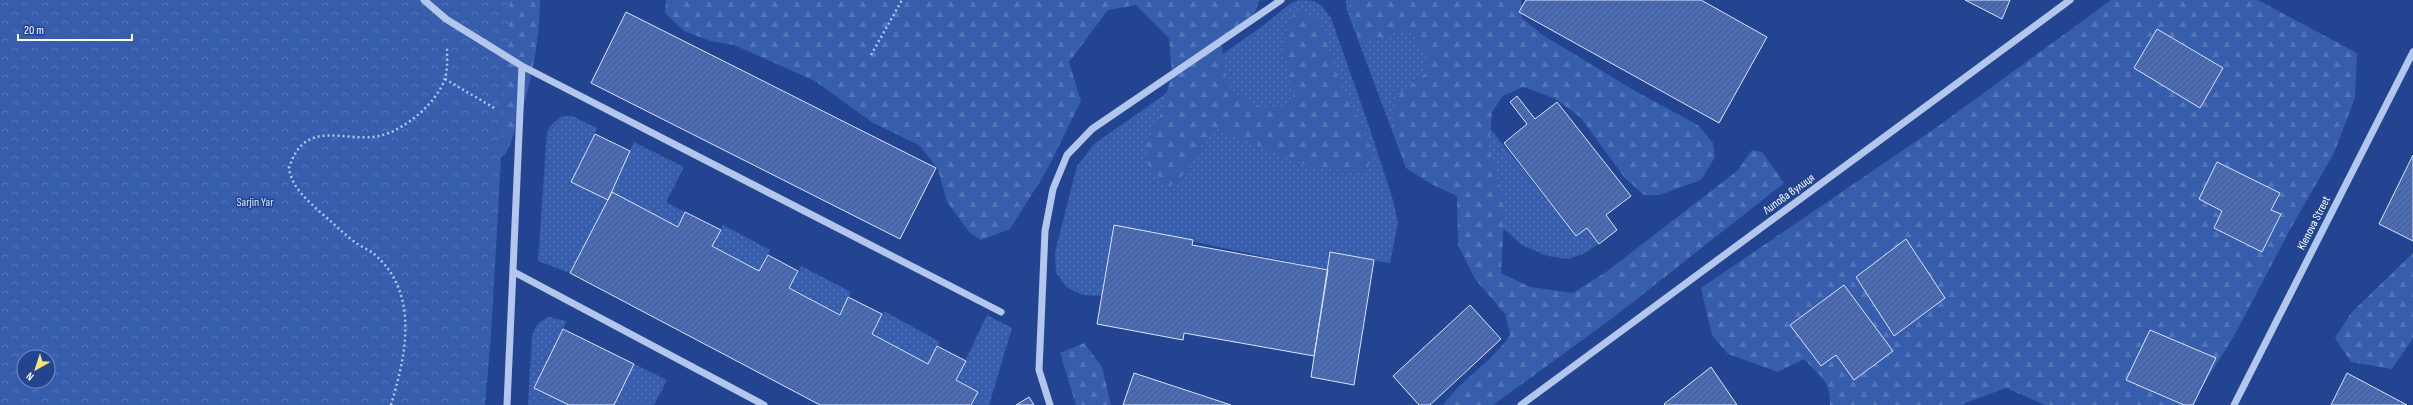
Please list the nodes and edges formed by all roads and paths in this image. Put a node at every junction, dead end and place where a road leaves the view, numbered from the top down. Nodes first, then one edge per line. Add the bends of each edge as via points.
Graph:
1 (424, 0) edge
2 (902, 0) edge
3 (1281, 0) edge
4 (2070, 0) edge
5 (446, 19) junction
6 (2413, 52) edge
7 (871, 55) dead end
8 (522, 66) junction
9 (445, 78) junction
10 (520, 124) junction
11 (514, 272) junction
12 (1001, 312) dead end
13 (391, 405) edge
14 (507, 405) edge
15 (764, 405) edge
16 (1050, 405) edge
17 (1521, 405) edge
18 (2234, 405) edge

1 - 5 street
2 - 7 path
3 - 16 street via 1097,125 1067,155 1053,189 1045,231 1039,370
4 - 17 street, Липова вулиця
5 - 8 street
5 - 9 path
6 - 18 street, Klenova Street
8 - 10 street
8 - 12 street
9 - 10 path
9 - 13 path via 430,104 402,126 380,136 338,134 311,139 295,152 288,168 294,185 310,203 358,244 375,254 390,271 400,290 404,302 406,330 404,360
10 - 11 street
11 - 14 street
11 - 15 street

